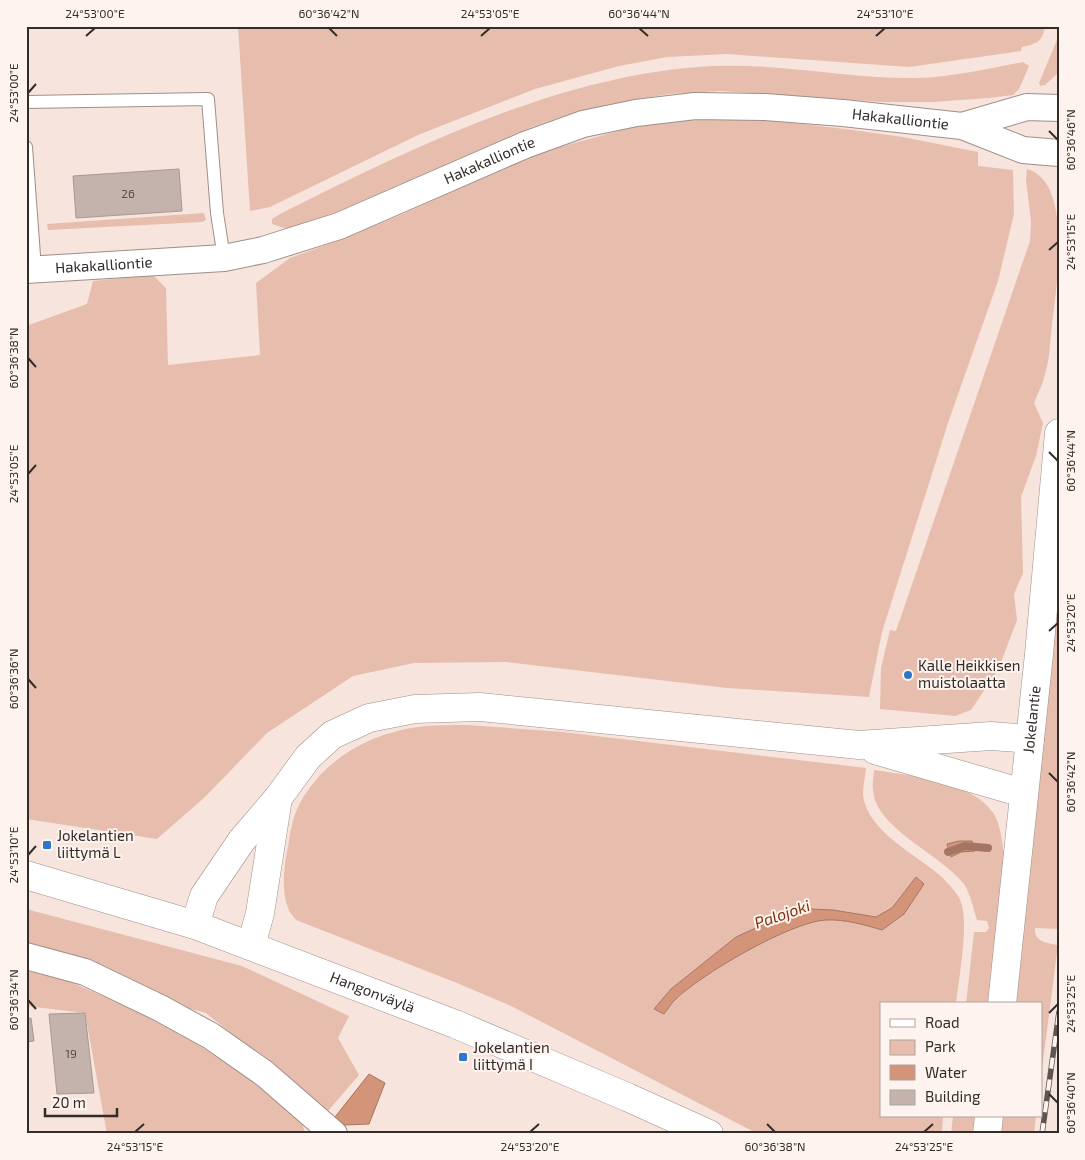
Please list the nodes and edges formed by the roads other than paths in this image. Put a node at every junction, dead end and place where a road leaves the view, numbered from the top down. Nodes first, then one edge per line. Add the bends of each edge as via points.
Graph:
1 (26, 102) edge
2 (1059, 108) edge
3 (962, 126) junction
4 (26, 146) edge
5 (1059, 153) edge
6 (224, 258) junction
7 (30, 270) edge
8 (1059, 434) edge
9 (1030, 739) junction
10 (859, 745) junction
11 (1024, 791) junction
12 (278, 798) junction
13 (26, 876) edge
14 (195, 925) junction
15 (251, 946) junction
16 (26, 956) edge
17 (1002, 1002) edge
18 (989, 1118) edge
19 (334, 1134) edge
20 (709, 1134) edge
21 (987, 1134) edge

1 - 6 lane via 208,99
2 - 3 street, Hakakalliontie via 1028,107
3 - 5 street, Hakakalliontie via 1014,148
3 - 6 street, Hakakalliontie via 764,107 695,106 636,113 583,124 525,145 339,226 263,250
4 - 7 lane
6 - 7 street, Hakakalliontie
8 - 9 main road, Jokelantie
9 - 10 main road via 990,736
9 - 11 main road, Jokelantie
10 - 11 main road
10 - 12 main road via 480,707 415,709 369,718 332,735 308,757
11 - 17 main road, Jokelantie
12 - 14 main road via 242,840 204,896
12 - 15 main road via 260,913
13 - 14 main road, Hangonväylä
14 - 15 main road, Hangonväylä
15 - 20 main road, Hangonväylä via 455,1024
16 - 19 street via 85,972 211,1036 265,1074
18 - 21 main road

